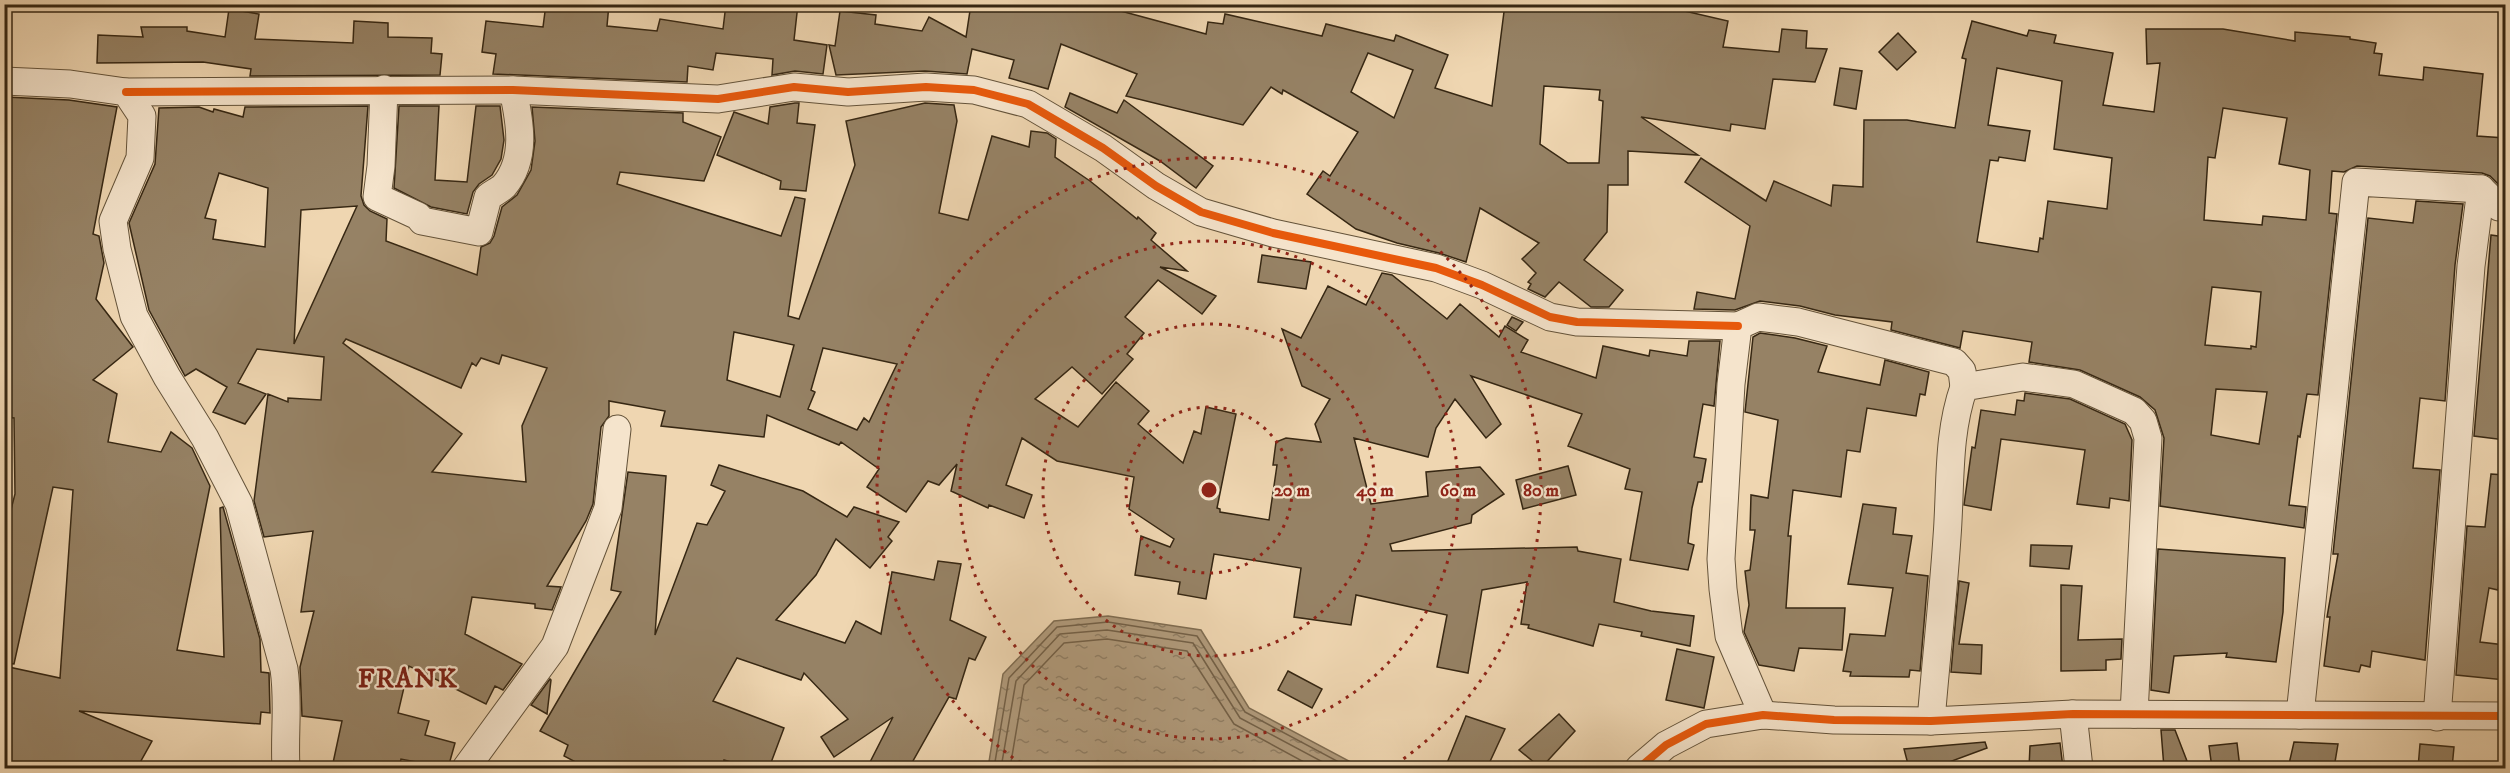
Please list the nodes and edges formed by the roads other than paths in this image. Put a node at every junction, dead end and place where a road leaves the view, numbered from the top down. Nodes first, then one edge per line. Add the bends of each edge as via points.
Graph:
1 (4, 81) edge
2 (384, 90) junction
3 (513, 90) junction
4 (126, 92) junction
5 (2481, 189) junction
6 (2505, 207) edge
7 (1738, 326) junction
8 (1964, 387) junction
9 (617, 429) dead end
10 (2073, 714) junction
11 (2134, 714) junction
12 (1763, 715) junction
13 (2300, 715) junction
14 (2505, 716) edge
15 (2437, 717) junction
16 (1931, 721) junction
17 (286, 768) edge
18 (466, 768) edge
19 (1638, 768) edge
20 (2079, 768) edge

1 - 4 street
2 - 3 street
2 - 3 street via 377,196 423,221 478,232 488,197 503,187 518,159 520,122
2 - 4 street
3 - 7 street via 718,99 794,87 848,92 926,87 974,90 1028,104 1201,212 1274,233 1436,268 1550,317 1577,322
4 - 17 street via 142,116 140,158 113,221 117,249 134,316 205,438 238,504 284,669 288,696 284,729
5 - 6 street via 2499,207
5 - 13 street via 2356,182
5 - 15 street via 2471,266
7 - 8 street via 1758,317 1798,322 1954,362 1962,371
7 - 12 street via 1721,559 1729,636
8 - 11 street via 2024,377 2074,384 2134,411 2143,421 2148,438
8 - 16 street via 1951,445
9 - 18 street via 608,508 555,646
10 - 11 street
10 - 16 street
10 - 20 street
11 - 13 street
12 - 16 street
12 - 19 street via 1706,724 1666,745
13 - 15 street
14 - 15 street

